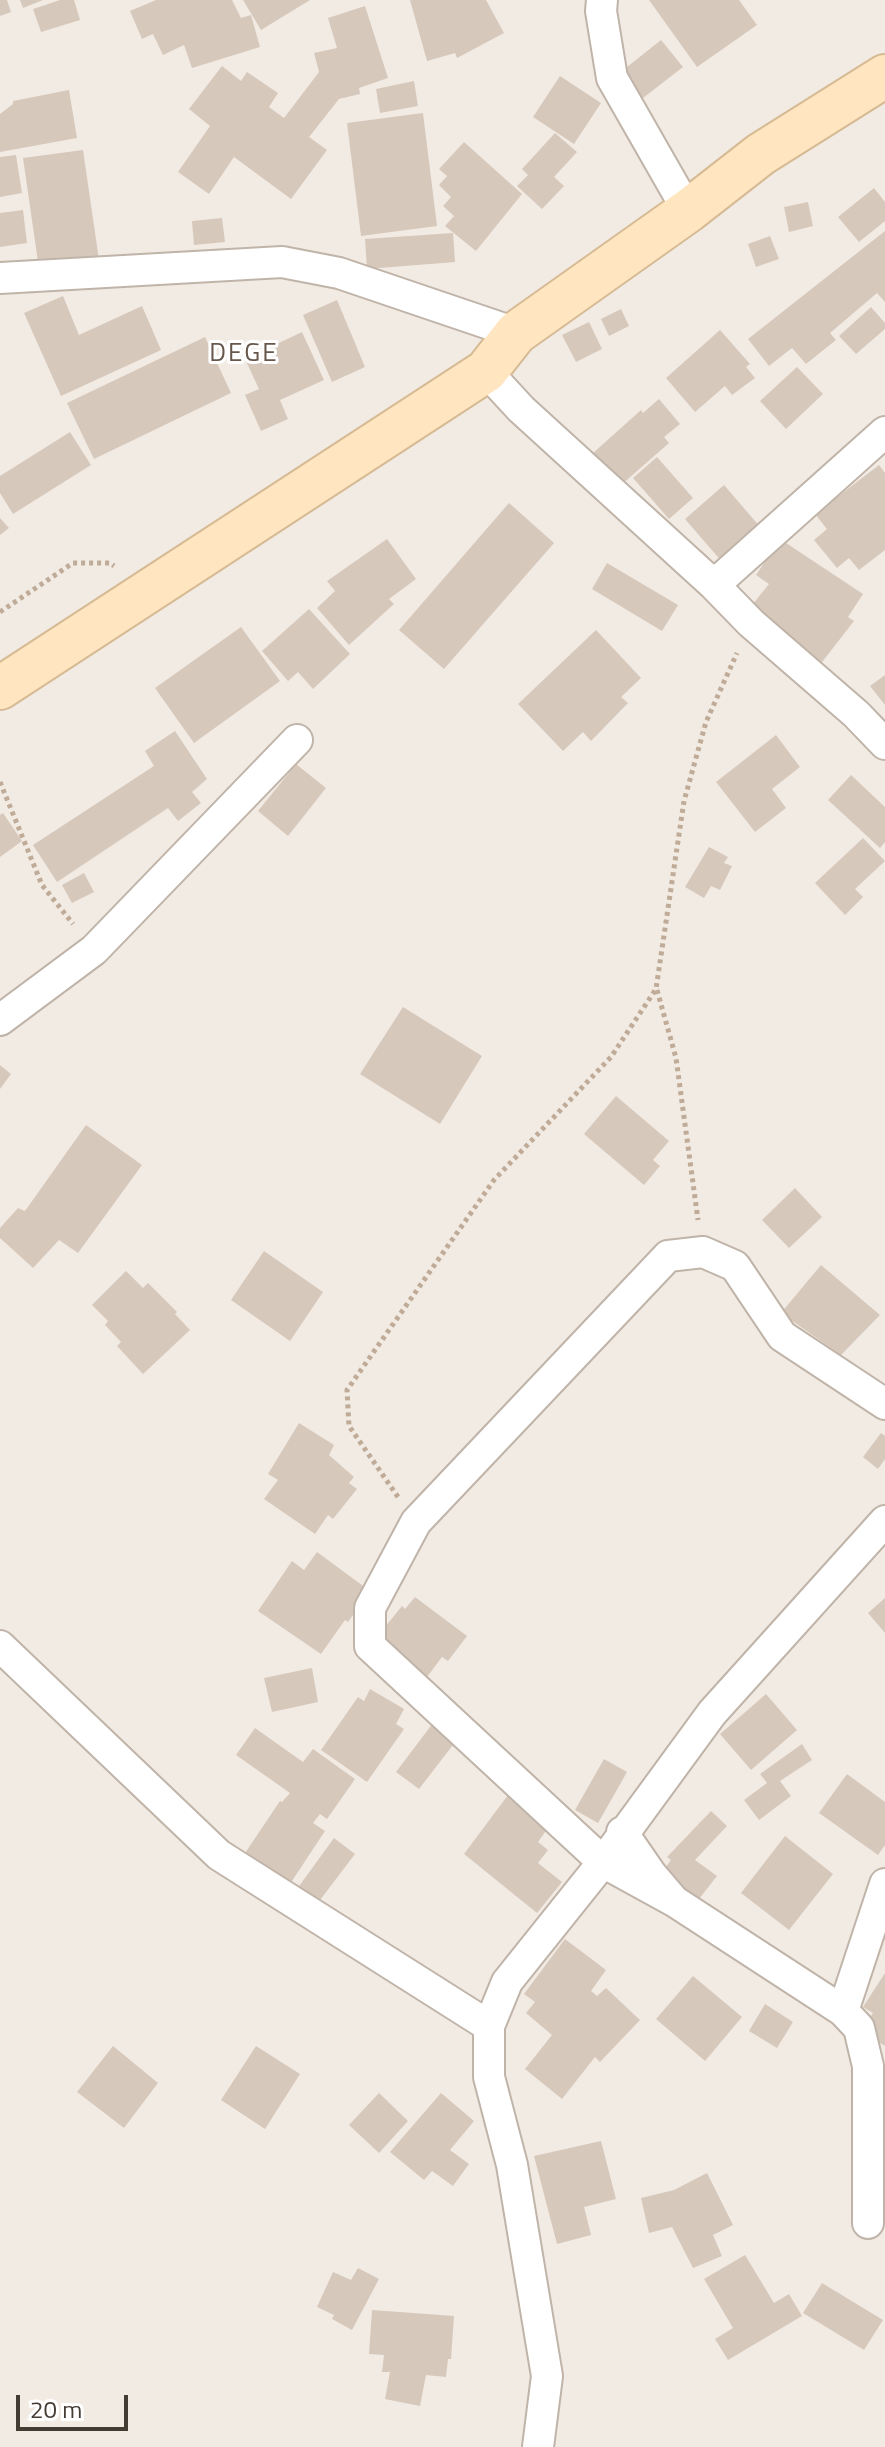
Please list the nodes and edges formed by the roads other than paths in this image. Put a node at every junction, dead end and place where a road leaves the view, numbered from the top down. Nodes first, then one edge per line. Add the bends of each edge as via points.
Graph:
1 (602, 0) edge
2 (885, 76) edge
3 (688, 211) junction
4 (0, 278) edge
5 (516, 333) junction
6 (486, 371) junction
7 (885, 432) edge
8 (714, 585) junction
9 (0, 688) edge
10 (297, 740) dead end
11 (885, 744) edge
12 (0, 1020) edge
13 (885, 1404) edge
14 (885, 1521) edge
15 (0, 1646) edge
16 (622, 1832) junction
17 (603, 1862) junction
18 (885, 1884) edge
19 (674, 1901) junction
20 (843, 2011) junction
21 (489, 2026) junction
22 (868, 2223) dead end
23 (538, 2447) edge

1 - 3 street via 612,78
2 - 3 main road via 761,154
3 - 5 main road
4 - 5 street via 282,262 339,273
5 - 6 main road
6 - 8 street
6 - 9 main road
7 - 8 street
8 - 11 street
10 - 12 street via 94,950
13 - 17 street via 782,1336 735,1266 703,1252 668,1256 416,1522 370,1608 370,1646
14 - 16 street via 712,1713
15 - 21 street via 219,1855
16 - 17 street
16 - 19 street
17 - 19 street
17 - 21 street via 507,1982
18 - 20 street
19 - 20 street
20 - 22 street via 859,2028 868,2066
21 - 23 street via 489,2077 512,2165 547,2376

